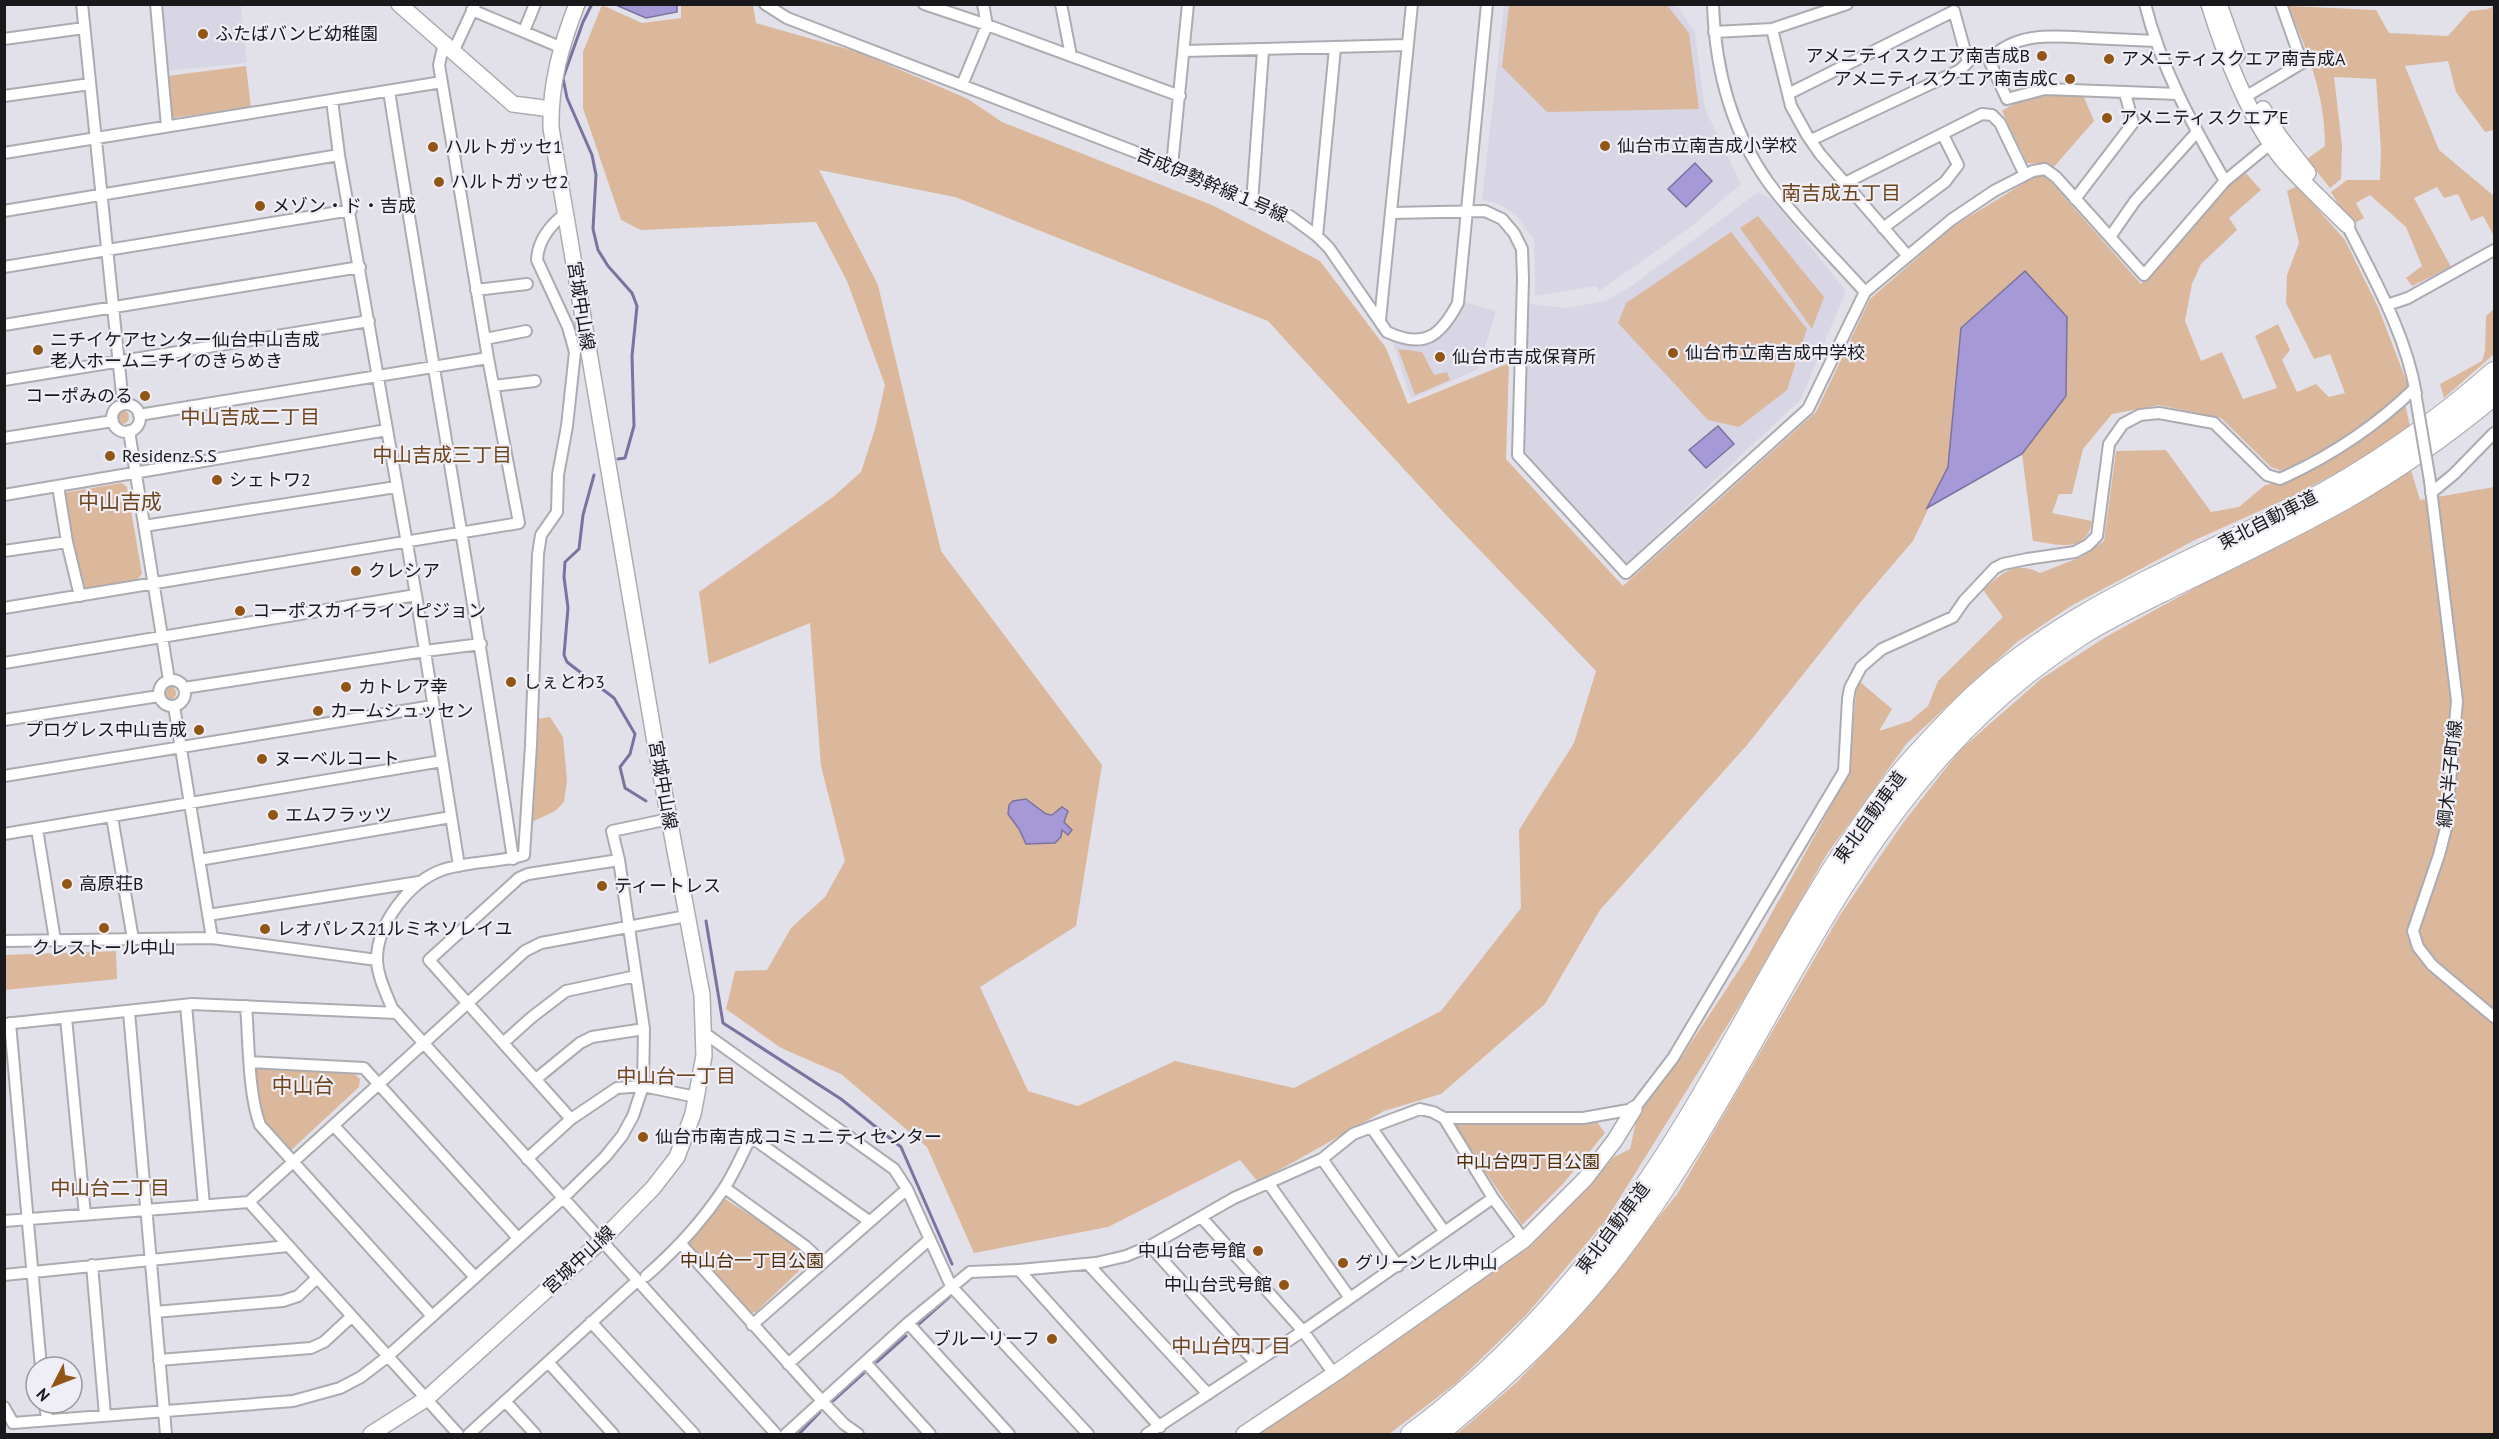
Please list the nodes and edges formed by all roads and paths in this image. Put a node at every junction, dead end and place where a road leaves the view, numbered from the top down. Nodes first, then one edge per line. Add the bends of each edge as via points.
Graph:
1 (82, 4) edge
2 (156, 4) edge
3 (399, 4) edge
4 (535, 4) edge
5 (577, 4) edge
6 (765, 4) edge
7 (924, 4) edge
8 (983, 4) edge
9 (1061, 4) edge
10 (1188, 4) edge
11 (1412, 4) edge
12 (1487, 4) edge
13 (1713, 4) edge
14 (1847, 4) edge
15 (2145, 4) edge
16 (2209, 4) edge
17 (2219, 4) edge
18 (2281, 4) edge
19 (474, 7) edge
20 (987, 25) junction
21 (84, 28) junction
22 (1772, 29) junction
23 (524, 32) junction
24 (1714, 33) junction
25 (4, 39) edge
26 (2156, 41) junction
27 (1407, 45) junction
28 (560, 46) junction
29 (448, 47) junction
30 (1335, 48) junction
31 (1184, 51) junction
32 (1263, 51) junction
33 (1071, 56) junction
34 (442, 82) junction
35 (90, 84) junction
36 (962, 85) junction
37 (389, 91) junction
38 (2125, 93) junction
39 (1788, 94) junction
40 (2178, 94) junction
41 (2249, 95) junction
42 (4, 96) edge
43 (1180, 96) junction
44 (332, 100) junction
45 (551, 109) junction
46 (167, 126) junction
47 (2197, 132) junction
48 (1943, 135) junction
49 (96, 138) junction
50 (2275, 139) junction
51 (1811, 140) junction
52 (4, 153) edge
53 (339, 155) junction
54 (1172, 166) junction
55 (2025, 175) junction
56 (2225, 181) junction
57 (1845, 183) junction
58 (101, 195) junction
59 (2075, 199) junction
60 (1252, 202) junction
61 (351, 210) junction
62 (1467, 210) junction
63 (4, 211) edge
64 (566, 213) junction
65 (1392, 213) junction
66 (2347, 225) joint
67 (1883, 228) junction
68 (1317, 236) junction
69 (2110, 237) junction
70 (107, 249) junction
71 (2494, 250) edge
72 (1907, 255) junction
73 (4, 267) edge
74 (360, 267) junction
75 (527, 284) dead end
76 (476, 290) junction
77 (1865, 292) junction
78 (2386, 305) junction
79 (113, 306) junction
80 (1380, 320) junction
81 (369, 321) junction
82 (4, 324) edge
83 (526, 331) dead end
84 (485, 339) junction
85 (488, 358) junction
86 (118, 363) junction
87 (432, 367) junction
88 (2494, 372) edge
89 (378, 376) junction
90 (4, 380) edge
91 (535, 381) dead end
92 (493, 386) junction
93 (2416, 393) junction
94 (2494, 395) edge
95 (123, 404) junction
96 (140, 415) junction
97 (113, 421) junction
98 (387, 430) junction
99 (129, 431) junction
100 (2494, 433) edge
101 (4, 438) edge
102 (135, 473) junction
103 (58, 486) junction
104 (396, 487) junction
105 (2431, 493) junction
106 (4, 495) edge
107 (144, 526) junction
108 (462, 532) junction
109 (406, 541) junction
110 (67, 542) junction
111 (4, 550) edge
112 (153, 584) junction
113 (416, 595) junction
114 (80, 596) junction
115 (4, 608) edge
116 (162, 637) junction
117 (481, 644) junction
118 (424, 651) junction
119 (4, 663) edge
120 (169, 680) junction
121 (184, 688) junction
122 (159, 696) junction
123 (174, 706) junction
124 (433, 706) junction
125 (4, 720) edge
126 (181, 748) junction
127 (442, 761) junction
128 (4, 776) edge
129 (190, 804) junction
130 (112, 817) junction
131 (451, 817) junction
132 (669, 819) junction
133 (37, 829) junction
134 (4, 834) edge
135 (513, 859) junction
136 (199, 860) junction
137 (619, 860) junction
138 (459, 866) junction
139 (420, 882) junction
140 (208, 915) junction
141 (687, 916) junction
142 (629, 927) junction
143 (212, 938) junction
144 (133, 939) junction
145 (55, 940) junction
146 (4, 941) edge
147 (377, 960) junction
148 (636, 976) junction
149 (469, 1002) junction
150 (186, 1005) junction
151 (246, 1006) junction
152 (129, 1012) junction
153 (397, 1013) junction
154 (2494, 1017) edge
155 (66, 1018) junction
156 (7, 1024) edge
157 (644, 1029) junction
158 (703, 1032) junction
159 (504, 1042) junction
160 (424, 1044) junction
161 (250, 1062) junction
162 (536, 1079) junction
163 (380, 1084) junction
164 (643, 1086) junction
165 (696, 1098) junction
166 (1634, 1109) junction
167 (1444, 1118) junction
168 (571, 1119) junction
169 (334, 1126) junction
170 (1371, 1127) junction
171 (1322, 1159) junction
172 (527, 1160) junction
173 (293, 1163) junction
174 (1269, 1184) junction
175 (725, 1188) junction
176 (907, 1190) junction
177 (1493, 1198) junction
178 (562, 1199) junction
179 (249, 1202) junction
180 (204, 1205) junction
181 (145, 1210) junction
182 (85, 1215) junction
183 (1202, 1218) junction
184 (27, 1220) junction
185 (4, 1221) edge
186 (869, 1221) junction
187 (1444, 1231) junction
188 (518, 1238) junction
189 (930, 1239) junction
190 (1524, 1240) junction
191 (601, 1242) junction
192 (681, 1244) junction
193 (288, 1246) junction
194 (1150, 1246) junction
195 (150, 1260) junction
196 (822, 1262) junction
197 (1088, 1264) junction
198 (92, 1266) junction
199 (1398, 1266) junction
200 (1018, 1270) junction
201 (30, 1272) junction
202 (4, 1275) edge
203 (475, 1277) junction
204 (316, 1278) junction
205 (641, 1279) junction
206 (951, 1286) junction
207 (1350, 1298) junction
208 (155, 1312) junction
209 (432, 1316) junction
210 (351, 1317) junction
211 (591, 1322) junction
212 (908, 1323) junction
213 (752, 1325) junction
214 (1303, 1331) junction
215 (40, 1355) edge
216 (387, 1357) junction
217 (159, 1360) junction
218 (548, 1362) junction
219 (865, 1362) junction
220 (1255, 1362) junction
221 (788, 1364) junction
222 (1334, 1374) junction
223 (1208, 1394) junction
224 (426, 1399) junction
225 (505, 1401) junction
226 (823, 1402) junction
227 (4, 1407) edge
228 (164, 1410) junction
229 (46, 1415) edge
230 (105, 1415) junction
231 (47, 1420) junction
232 (1160, 1427) junction
233 (166, 1434) edge
234 (371, 1434) edge
235 (458, 1434) edge
236 (468, 1434) edge
237 (535, 1434) edge
238 (614, 1434) edge
239 (694, 1434) edge
240 (776, 1434) edge
241 (786, 1434) edge
242 (858, 1434) edge
243 (930, 1434) edge
244 (1009, 1434) edge
245 (1088, 1434) edge
246 (1148, 1434) edge
247 (1244, 1434) edge
248 (1411, 1434) edge
249 (1438, 1434) edge

1 - 21 street
2 - 46 street
3 - 29 street
4 - 23 street
5 - 28 street, 宮城中山線
6 - 36 street, 吉成伊勢幹線１号線 via 787,18
7 - 20 street
8 - 20 street
9 - 33 street
10 - 31 street
11 - 27 street
12 - 62 street, 吉成伊勢幹線１号線
13 - 24 street
14 - 22 street
15 - 26 street
16 - 41 street via 2219,37
17 - 41 street
18 - 41 street via 2302,63
19 - 23 street
19 - 29 street
20 - 33 street
20 - 36 street
21 - 25 street
21 - 35 street
22 - 24 street
22 - 39 street
23 - 28 street
24 - 77 street via 1722,82 1755,160 1770,185
26 - 38 street via 2054,35 2007,45 1989,60 2007,99 2044,89
26 - 40 street
27 - 30 street
27 - 65 street
28 - 45 street, 宮城中山線
29 - 34 street via 439,65
29 - 45 street via 513,104
30 - 32 street
30 - 68 street
31 - 32 street
31 - 43 street
32 - 60 street
33 - 43 street
34 - 37 street
34 - 76 street
35 - 42 street
35 - 49 street
36 - 54 street, 吉成伊勢幹線１号線
37 - 44 street
37 - 87 street
38 - 40 street
38 - 59 street via 2133,123
39 - 51 street
39 - 51 street via 1954,11 1968,62 1959,70
40 - 47 street
41 - 50 street
43 - 54 street
44 - 46 street
44 - 53 street
45 - 64 street, 宮城中山線
46 - 49 street
47 - 56 street
47 - 69 street via 2135,201
48 - 55 street via 1982,114 1992,115 2000,123
48 - 57 street
48 - 67 street via 1958,165 1945,182
49 - 52 street
49 - 58 street
50 - 56 street
50 - 66 street
51 - 57 street
53 - 58 street
53 - 61 street
54 - 60 street, 吉成伊勢幹線１号線
55 - 59 street via 2045,169
55 - 72 street via 1959,214
56 - 69 street via 2144,275
57 - 67 street
58 - 63 street
58 - 70 street
59 - 69 street
60 - 68 street, 吉成伊勢幹線１号線 via 1290,216
61 - 70 street
61 - 74 street
62 - 65 street
62 - 77 street via 1485,211 1502,219 1522,249 1518,455 1626,573 1808,409
62 - 80 street, 吉成伊勢幹線１号線 via 1458,303 1450,319 1437,334 1421,341 1387,332
64 - 132 street, 宮城中山線
64 - 135 street via 537,249 538,266 568,327 575,352 558,475 557,512 542,535 538,554 524,855
65 - 80 street
66 - 78 street, 綱木半子町線
67 - 72 street
68 - 80 street, 吉成伊勢幹線１号線
70 - 73 street
70 - 79 street
71 - 78 street via 2408,298
72 - 77 street
74 - 79 street
74 - 81 street
75 - 76 street
76 - 84 street
78 - 93 street, 綱木半子町線
79 - 82 street
79 - 86 street
81 - 86 street
81 - 89 street
83 - 84 street
84 - 85 street
85 - 87 street
85 - 92 street
86 - 90 street
86 - 95 street
87 - 89 street
87 - 108 street
88 - 248 highway, 東北自動車道 via 2432,425 2352,478 2102,603 2025,653 1960,709 1896,779 1826,879 1690,1115 1639,1195 1593,1257 1553,1304 1474,1382
89 - 96 street
89 - 98 street
91 - 92 street
92 - 108 street via 519,522
93 - 105 street, 綱木半子町線, bridge
93 - 166 street via 2313,464 2280,479 2266,475 2214,423 2147,413 2123,424 2109,444 2097,536 2088,545 2075,552 2003,564 1986,576 1953,617 1882,649 1861,667 1850,688 1844,771 1673,1058
94 - 249 highway, 東北自動車道 via 2413,458 2345,499 2081,635 2030,671 1971,724 1902,802 1850,873 1710,1115 1630,1238 1566,1315
95 - 96 street via 132,405
95 - 97 street via 113,412
96 - 99 street
97 - 99 street via 117,428
97 - 101 street
98 - 102 street
98 - 104 street
99 - 102 street
100 - 105 street
102 - 103 street
102 - 107 street
103 - 106 street
103 - 110 street
104 - 107 street
104 - 109 street
105 - 154 street, 綱木半子町線 via 2457,701 2446,828 2414,931 2418,947 2432,965
107 - 112 street
108 - 109 street
108 - 117 street
109 - 112 street
109 - 113 street
110 - 111 street
110 - 114 street
112 - 114 street
112 - 116 street
113 - 116 street
113 - 118 street
114 - 115 street
116 - 119 street
116 - 120 street
117 - 118 street
117 - 135 street
118 - 121 street
118 - 124 street
120 - 121 street via 180,682
120 - 122 street via 159,688
121 - 123 street via 183,700
122 - 123 street via 163,703
122 - 125 street
123 - 126 street
124 - 126 street
124 - 127 street
126 - 128 street
126 - 129 street
127 - 129 street
127 - 131 street
129 - 130 street
129 - 136 street
130 - 133 street
130 - 144 street
131 - 136 street
131 - 138 street
132 - 137 street via 612,831
132 - 141 street, 宮城中山線
133 - 134 street
133 - 145 street
135 - 138 street
136 - 140 street
137 - 142 street
137 - 149 street via 519,878 429,960
138 - 139 street via 441,870
139 - 140 street
139 - 147 street via 402,898 382,932
140 - 143 street
141 - 142 street
141 - 158 street, 宮城中山線 via 702,994
142 - 148 street
142 - 149 street via 541,943 525,951
143 - 144 street
143 - 147 street
144 - 145 street
145 - 146 street
147 - 153 street via 382,982
148 - 157 street
148 - 159 street via 566,991
149 - 159 street
149 - 160 street
150 - 151 street
150 - 152 street
150 - 180 street
151 - 153 street
151 - 161 street
152 - 155 street
152 - 181 street
153 - 160 street
155 - 156 street
155 - 182 street
156 - 184 street
157 - 162 street via 592,1037
157 - 164 street
158 - 165 street, 宮城中山線 via 704,1056
158 - 176 street via 894,1169
159 - 162 street
160 - 163 street
160 - 172 street
161 - 163 street via 364,1068
161 - 173 street via 260,1125
162 - 168 street
163 - 169 street
163 - 188 street
164 - 165 street
164 - 168 street via 617,1088
164 - 178 street via 622,1136
165 - 191 street, 宮城中山線 via 677,1157
166 - 167 street via 1583,1118
166 - 190 street via 1585,1179
167 - 170 street via 1420,1109
167 - 177 street
168 - 172 street
169 - 173 street
169 - 203 street
170 - 171 street via 1353,1134
170 - 187 street
171 - 174 street
171 - 199 street
172 - 178 street
173 - 179 street
173 - 209 street
174 - 183 street via 1234,1198
174 - 207 street
175 - 186 street via 751,1137
175 - 192 street
175 - 196 street via 806,1246
176 - 186 street
176 - 189 street
177 - 187 street
177 - 190 street
178 - 188 street
178 - 191 street
179 - 180 street
179 - 193 street
180 - 181 street
181 - 182 street
181 - 195 street
182 - 184 street
183 - 194 street
183 - 214 street
184 - 185 street
184 - 201 street
186 - 196 street
187 - 199 street
188 - 203 street
189 - 206 street
189 - 221 street
190 - 222 street
191 - 205 street
191 - 224 street, 宮城中山線
192 - 205 street
192 - 213 street
193 - 195 street
193 - 204 street
194 - 197 street
194 - 220 street
195 - 198 street
195 - 208 street
196 - 213 street
197 - 200 street
197 - 223 street
198 - 201 street
198 - 230 street
199 - 207 street
200 - 206 street via 970,1272
200 - 232 street
201 - 202 street
201 - 215 street
203 - 209 street
204 - 208 street via 298,1296 283,1301
204 - 210 street
205 - 211 street
205 - 240 street
206 - 212 street
206 - 245 street
207 - 214 street
208 - 217 street
209 - 216 street
210 - 216 street
210 - 217 street via 324,1342 311,1348
211 - 218 street
211 - 239 street
212 - 219 street
212 - 244 street
213 - 221 street
214 - 220 street
214 - 222 street
216 - 224 street
216 - 228 street via 361,1377 315,1396
217 - 228 street
218 - 225 street
218 - 238 street
219 - 226 street
219 - 243 street
220 - 223 street
221 - 226 street
222 - 247 street
223 - 232 street
224 - 234 street, 宮城中山線
224 - 235 street
225 - 236 street
225 - 237 street
226 - 241 street
226 - 242 street
227 - 231 street via 13,1423
228 - 230 street
228 - 233 street
229 - 231 street
230 - 231 street
232 - 246 street

